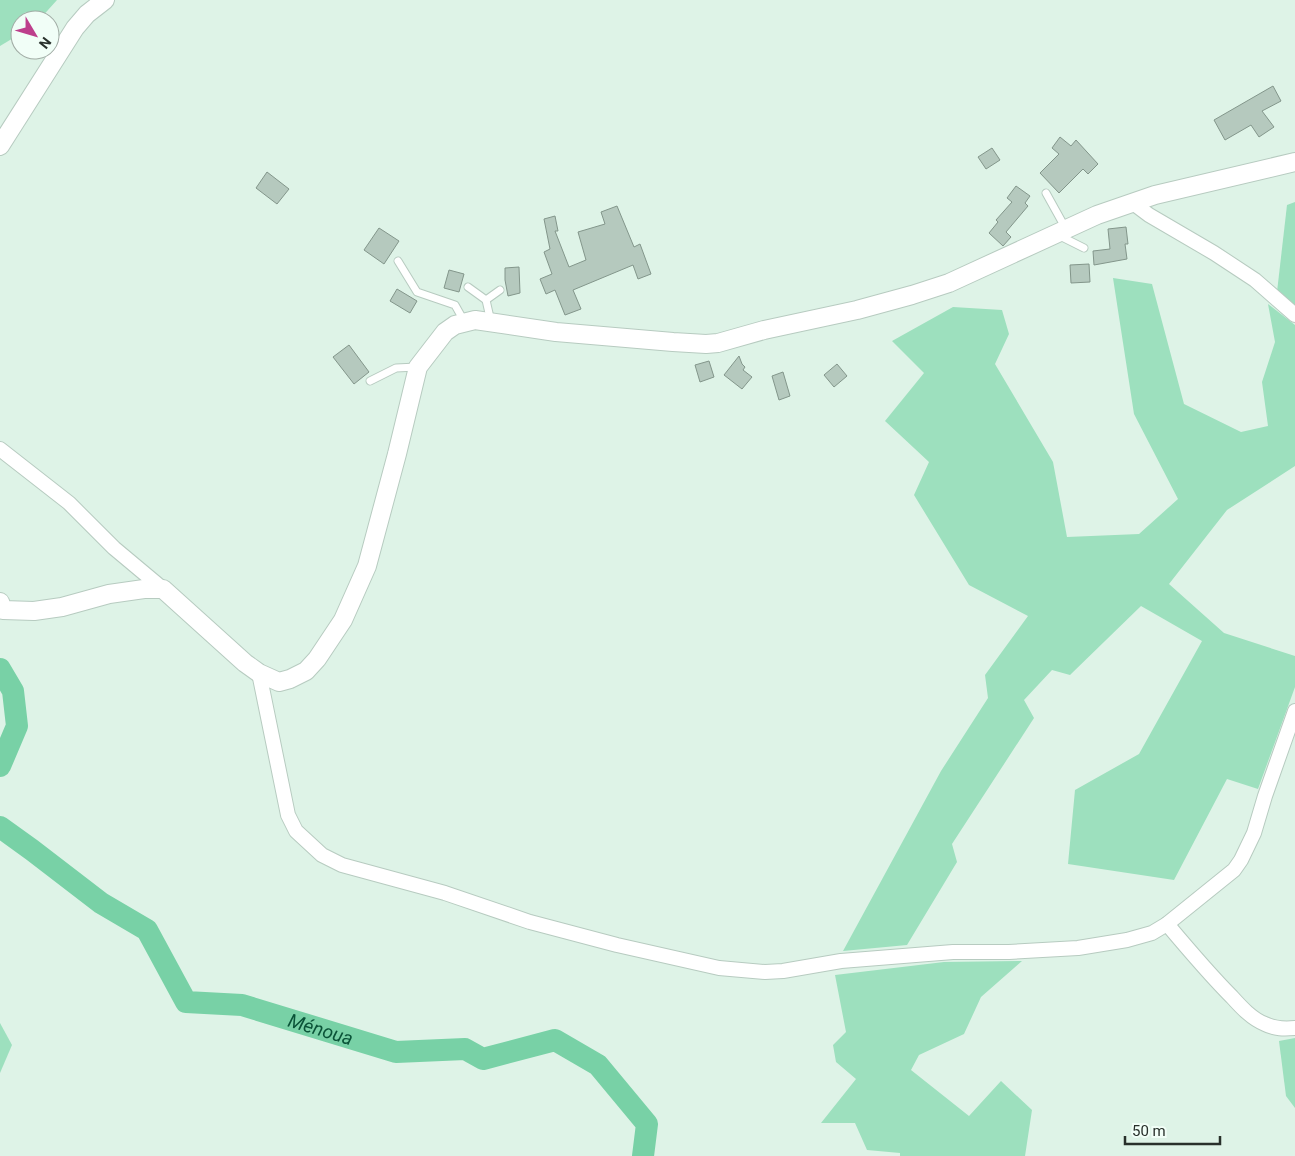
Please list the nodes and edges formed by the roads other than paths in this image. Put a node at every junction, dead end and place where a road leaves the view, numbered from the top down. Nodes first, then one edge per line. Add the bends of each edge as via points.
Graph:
1 (105, 0) edge
2 (0, 146) edge
3 (1295, 162) edge
4 (1046, 193) dead end
5 (1133, 202) junction
6 (1061, 232) junction
7 (1084, 248) dead end
8 (398, 261) dead end
9 (468, 286) dead end
10 (500, 290) dead end
11 (486, 300) junction
12 (1295, 315) edge
13 (464, 322) junction
14 (491, 322) junction
15 (418, 367) junction
16 (370, 381) dead end
17 (0, 449) edge
18 (163, 589) junction
19 (1, 608) edge
20 (259, 673) junction
21 (1295, 711) edge
22 (1167, 924) junction
23 (1295, 1028) edge

1 - 2 street via 75,28
3 - 5 street
4 - 6 lane
5 - 6 street
5 - 12 street via 1255,280
6 - 7 lane
6 - 14 street via 949,283 912,295 718,343 556,332
8 - 13 lane via 417,292 455,305
9 - 11 lane
10 - 11 lane
11 - 14 lane
13 - 14 street
13 - 15 street via 445,332
15 - 16 lane via 396,368
15 - 20 street via 398,454 366,566 343,620 306,671 279,682
17 - 18 street via 69,503 114,548
18 - 19 street via 109,594 34,611
18 - 20 street
20 - 22 street via 288,815 302,837 342,866 445,893 530,922 719,968 764,972 840,961 953,952 1078,948 1128,940 1152,933
21 - 22 street via 1254,833 1241,860 1226,878
22 - 23 street via 1244,1009 1271,1027

